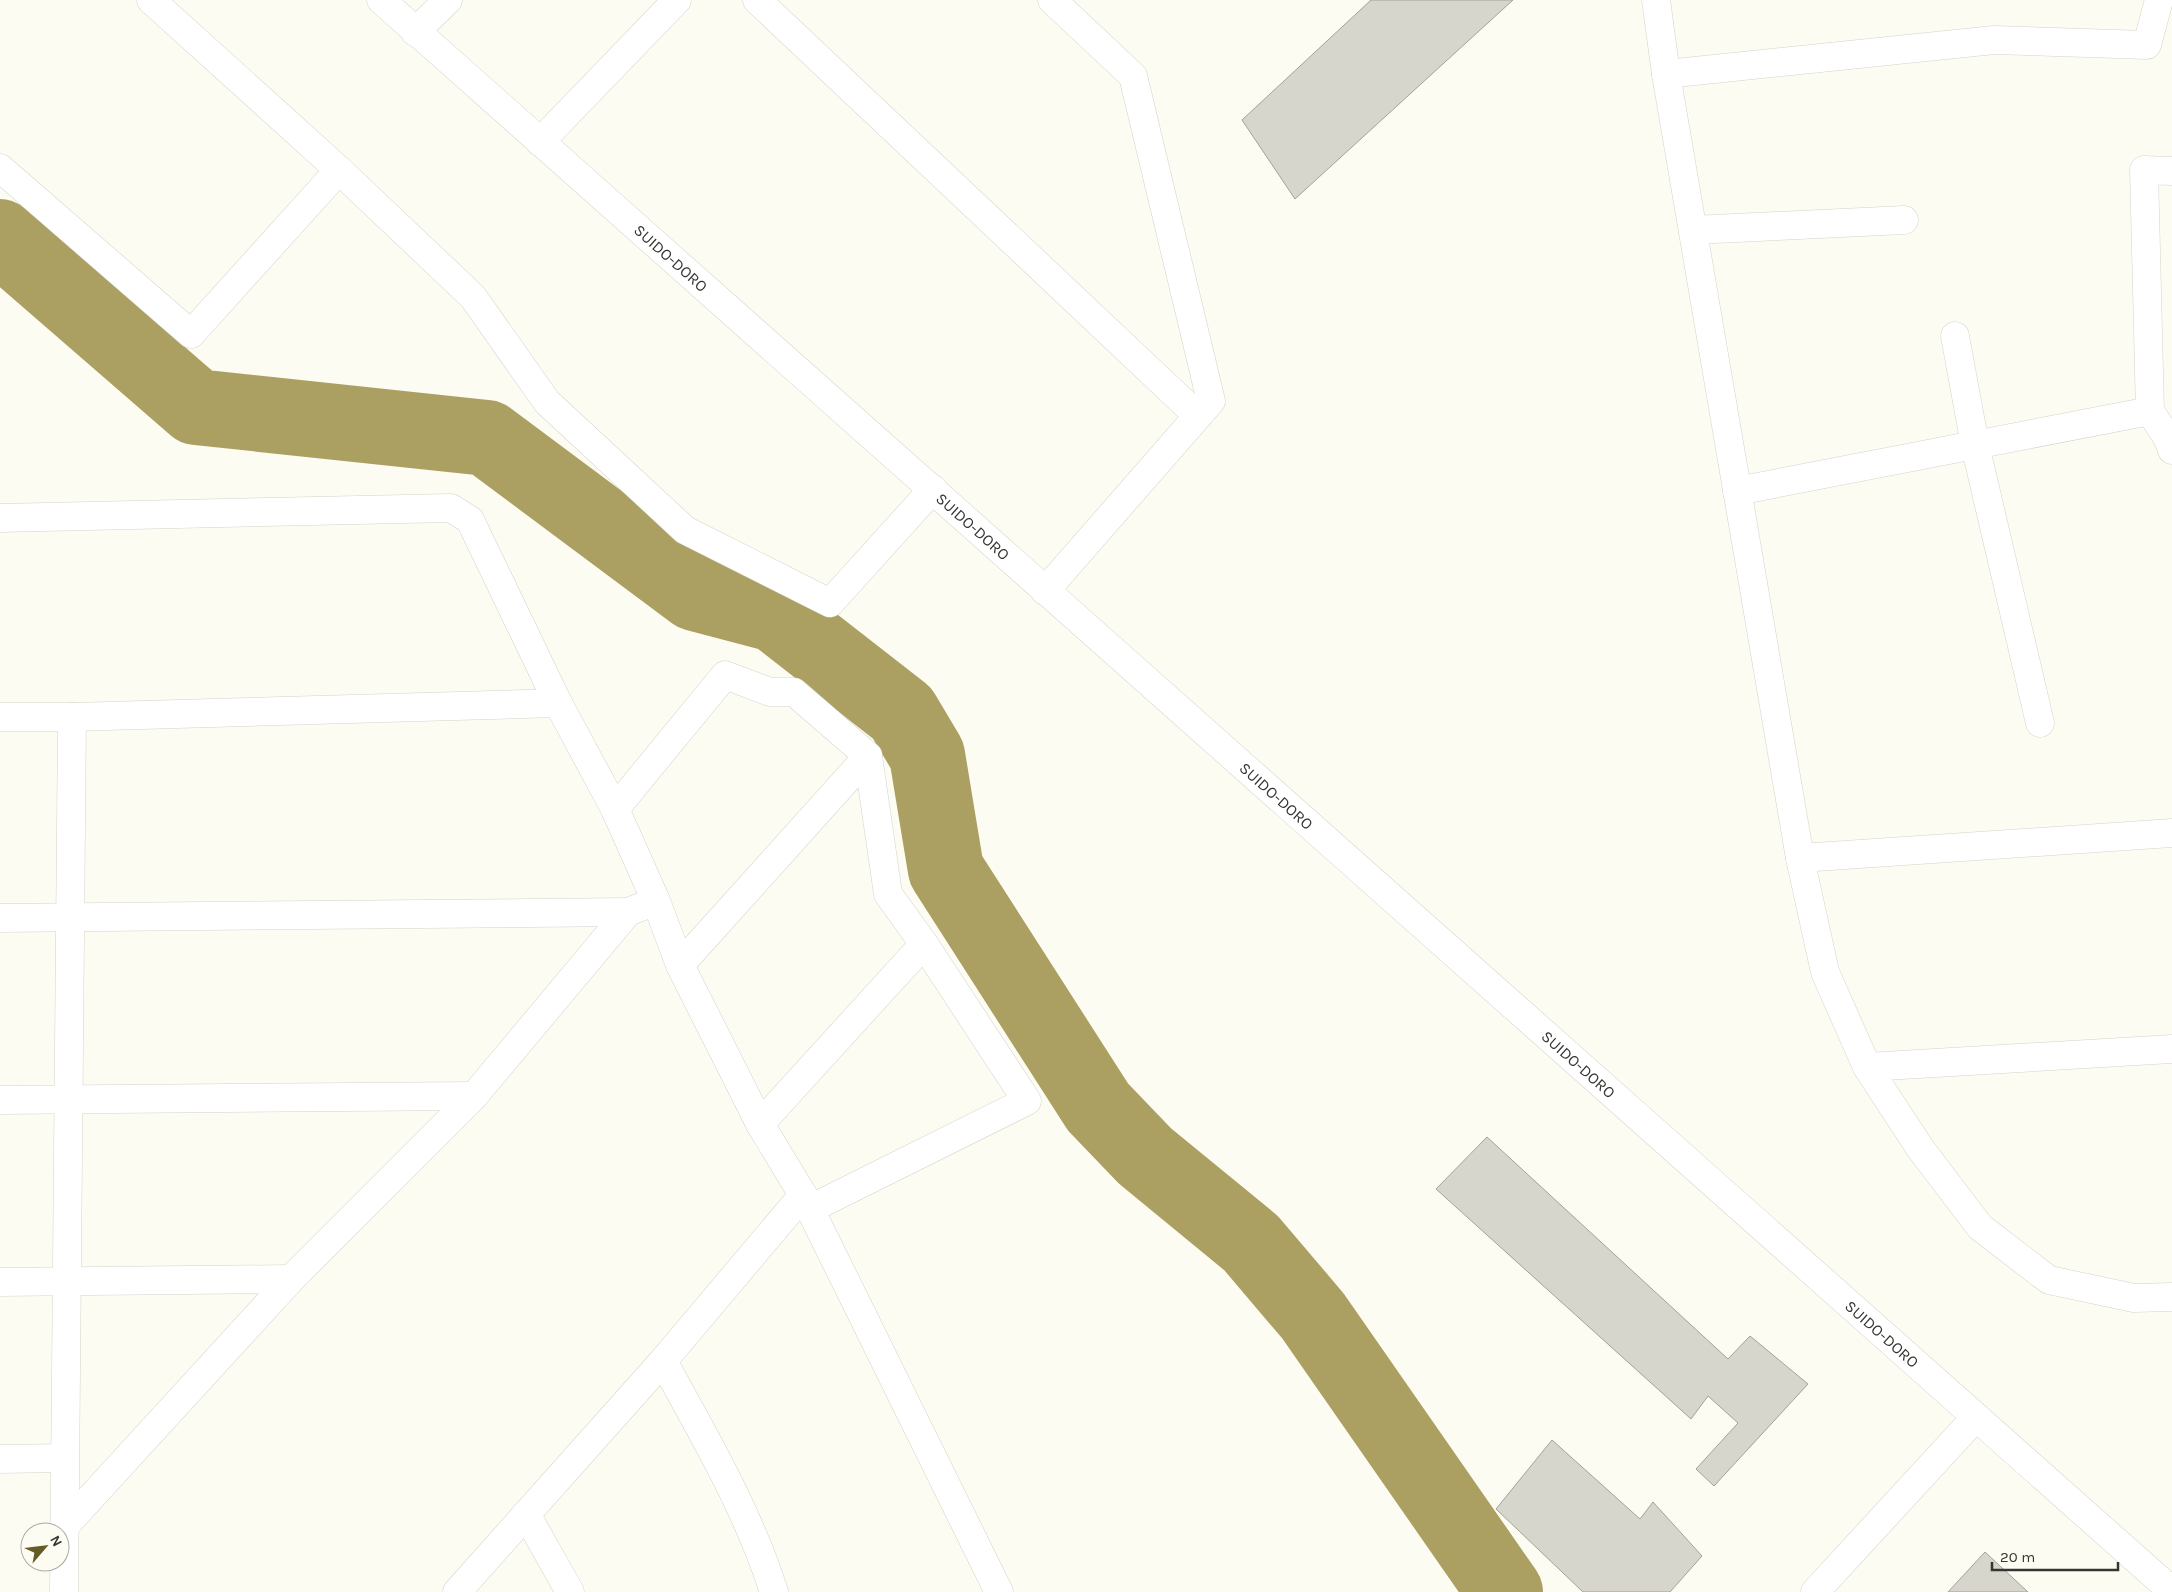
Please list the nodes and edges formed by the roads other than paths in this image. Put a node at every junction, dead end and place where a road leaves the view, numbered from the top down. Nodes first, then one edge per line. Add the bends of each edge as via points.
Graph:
1 (151, 0) edge
2 (381, 0) edge
3 (448, 0) edge
4 (677, 0) edge
5 (757, 0) edge
6 (1052, 0) edge
7 (1656, 0) edge
8 (2159, 0) edge
9 (415, 32) junction
10 (1666, 74) junction
11 (540, 142) junction
12 (0, 168) edge
13 (339, 170) junction
14 (2172, 171) edge
15 (1904, 220) dead end
16 (1693, 230) junction
17 (1955, 336) dead end
18 (2150, 411) junction
19 (1198, 416) junction
20 (1975, 445) junction
21 (2172, 450) edge
22 (933, 488) junction
23 (1737, 491) junction
24 (0, 518) edge
25 (1045, 590) junction
26 (558, 703) junction
27 (0, 717) edge
28 (72, 717) junction
29 (2040, 723) dead end
30 (868, 756) junction
31 (615, 809) junction
32 (2172, 833) edge
33 (1800, 858) junction
34 (656, 900) junction
35 (628, 912) junction
36 (0, 918) edge
37 (70, 918) junction
38 (924, 944) junction
39 (680, 965) junction
40 (2172, 1049) edge
41 (1866, 1067) junction
42 (474, 1096) junction
43 (0, 1100) edge
44 (68, 1100) junction
45 (760, 1124) junction
46 (807, 1202) junction
47 (291, 1279) junction
48 (0, 1282) edge
49 (66, 1282) junction
50 (2172, 1296) edge
51 (663, 1361) junction
52 (1976, 1417) junction
53 (64, 1458) junction
54 (0, 1459) edge
55 (526, 1514) junction
56 (63, 1522) edge
57 (68, 1522) edge
58 (64, 1572) edge
59 (2172, 1591) edge
60 (64, 1592) edge
61 (457, 1592) edge
62 (570, 1592) edge
63 (774, 1592) edge
64 (999, 1592) edge
65 (1815, 1592) edge

1 - 13 street
2 - 9 street, SUIDO-DORO
3 - 9 street
4 - 11 street
5 - 19 street
6 - 19 street via 1134,76 1211,401
7 - 10 street
8 - 10 street via 2147,45 1994,40
9 - 11 street, SUIDO-DORO
10 - 16 street
11 - 22 street, SUIDO-DORO
12 - 13 street via 191,334
13 - 22 street via 473,297 547,402 685,530 830,603
14 - 18 street via 2144,170
15 - 16 street
16 - 23 street
17 - 20 street
18 - 20 street
18 - 21 street
19 - 25 street
20 - 23 street
20 - 29 street
22 - 25 street, SUIDO-DORO
23 - 33 street
24 - 26 street via 451,508 470,520
25 - 52 street, SUIDO-DORO
26 - 28 street
26 - 31 street
27 - 28 street
28 - 37 street
30 - 31 street via 794,692 770,692 725,675
30 - 38 street via 888,894
30 - 39 street
31 - 34 street
32 - 33 street
33 - 41 street via 1826,972
34 - 35 street
34 - 39 street
35 - 37 street
35 - 42 street
36 - 37 street
37 - 44 street
38 - 45 street
38 - 46 street via 1027,1101
39 - 45 street
40 - 41 street
41 - 50 street via 1920,1148 1980,1227 2049,1280 2134,1298
42 - 44 street
42 - 47 street
43 - 44 street
44 - 49 street
45 - 46 street
46 - 51 street
46 - 64 street
47 - 49 street
47 - 57 street
48 - 49 street
49 - 53 street
51 - 55 street
51 - 63 street via 721,1467 760,1550
52 - 59 street, SUIDO-DORO
52 - 65 street
53 - 54 street
53 - 56 street
55 - 61 street
55 - 62 street
58 - 60 street

